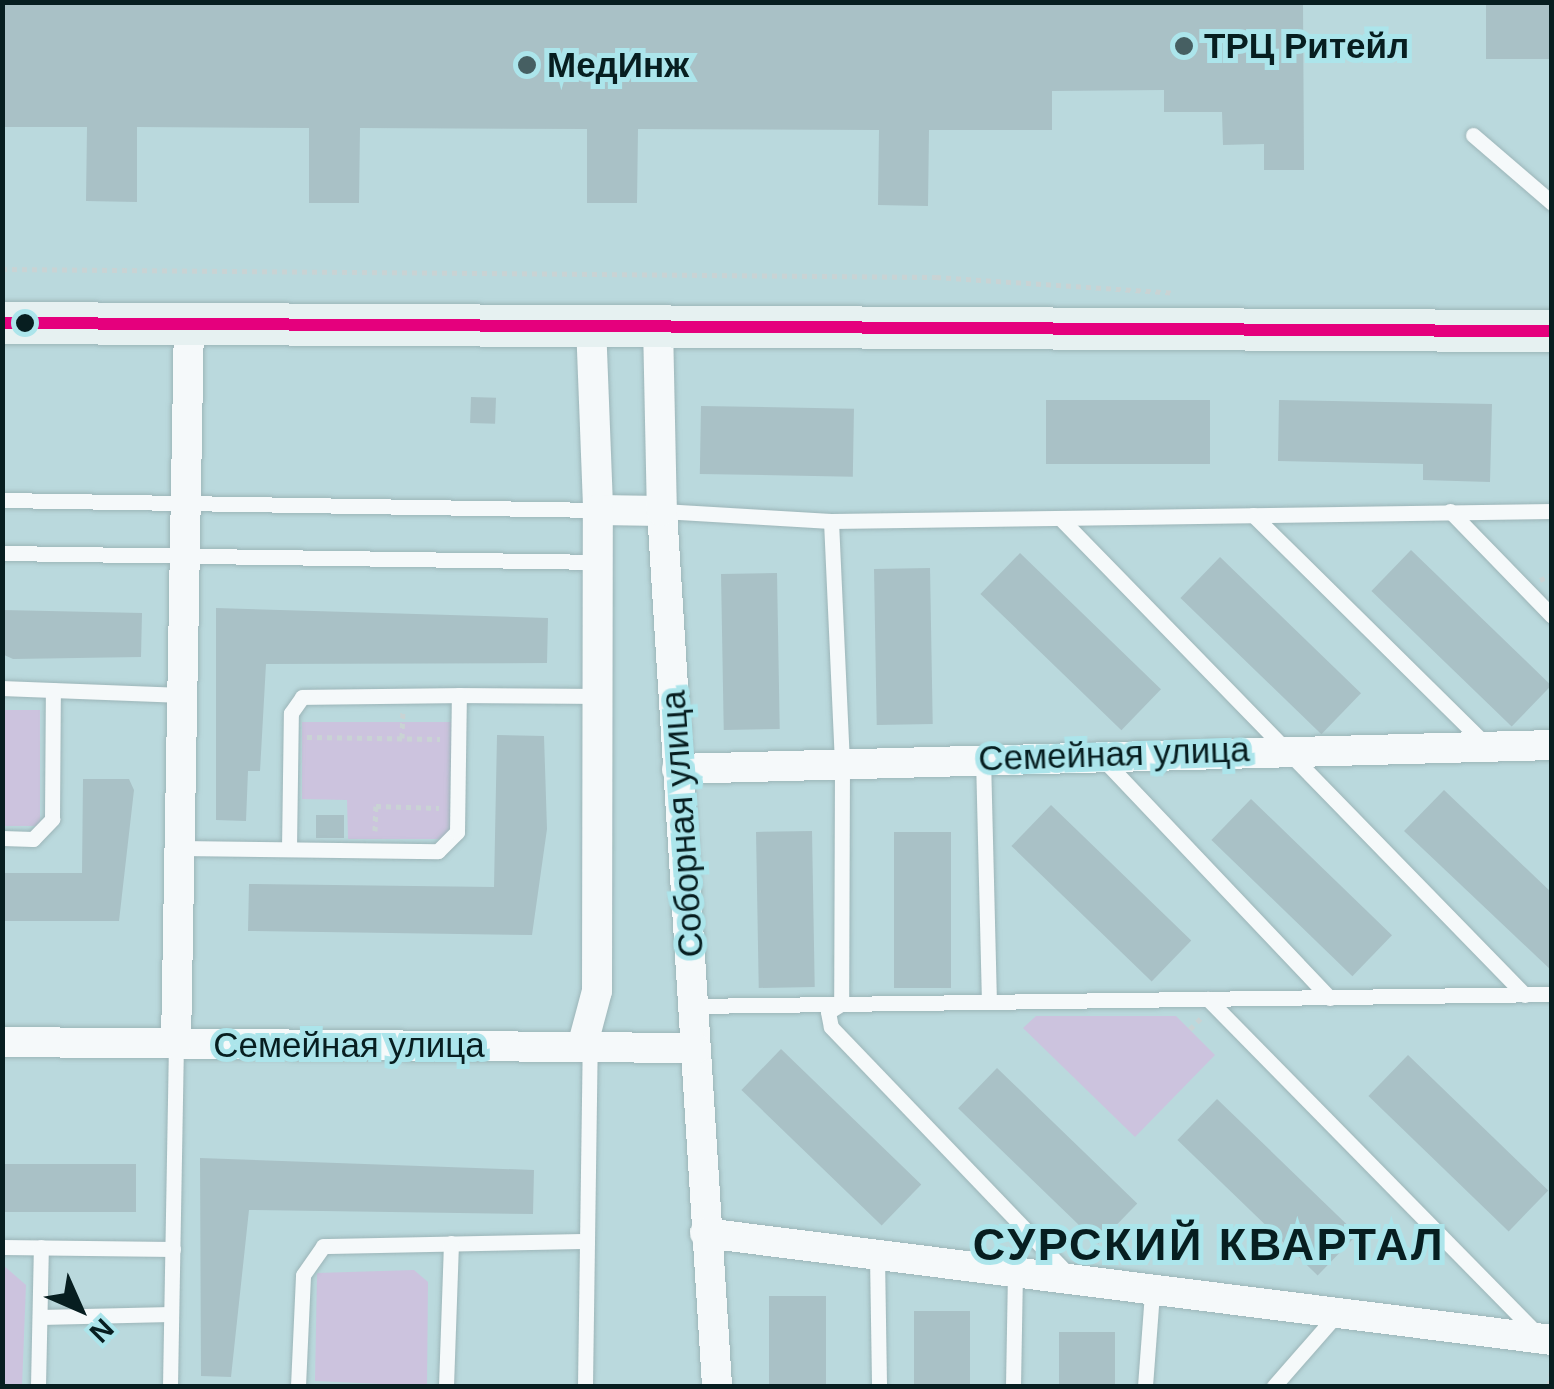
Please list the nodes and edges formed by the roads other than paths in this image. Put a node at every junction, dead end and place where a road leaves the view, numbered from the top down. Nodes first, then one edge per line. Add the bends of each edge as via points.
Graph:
1 (1473, 135) dead end
2 (1552, 202) edge
3 (189, 322) junction
4 (2, 323) edge
5 (591, 324) junction
6 (658, 325) junction
7 (1552, 331) edge
8 (2, 500) edge
9 (186, 503) junction
10 (598, 510) junction
11 (662, 511) junction
12 (1552, 511) edge
13 (1450, 512) junction
14 (1253, 515) junction
15 (1060, 518) junction
16 (831, 521) junction
17 (2, 553) edge
18 (185, 556) junction
19 (599, 562) junction
20 (1552, 616) edge
21 (2, 688) edge
22 (54, 690) junction
23 (182, 695) junction
24 (459, 695) junction
25 (598, 696) junction
26 (1483, 742) junction
27 (1552, 745) edge
28 (1292, 747) junction
29 (1099, 754) junction
30 (983, 758) junction
31 (842, 766) junction
32 (677, 769) junction
33 (2, 838) edge
34 (180, 848) junction
35 (290, 849) junction
36 (1525, 994) junction
37 (1552, 994) edge
38 (1330, 998) junction
39 (1208, 999) junction
40 (989, 1002) junction
41 (841, 1004) junction
42 (694, 1006) junction
43 (2, 1042) edge
44 (176, 1044) junction
45 (586, 1047) junction
46 (696, 1048) junction
47 (705, 1234) junction
48 (587, 1241) junction
49 (452, 1243) junction
50 (2, 1247) edge
51 (41, 1247) junction
52 (172, 1249) junction
53 (877, 1256) junction
54 (1015, 1274) junction
55 (1076, 1283) junction
56 (1152, 1292) junction
57 (172, 1314) junction
58 (1337, 1314) junction
59 (40, 1317) junction
60 (1546, 1339) edge
61 (38, 1386) edge
62 (170, 1386) edge
63 (298, 1386) edge
64 (446, 1386) edge
65 (584, 1386) edge
66 (717, 1386) edge
67 (879, 1386) edge
68 (1013, 1386) edge
69 (1146, 1386) edge
70 (1274, 1386) edge

1 - 2 lane
3 - 4 main road
3 - 5 main road
3 - 9 street
5 - 6 main road
5 - 10 street
6 - 7 main road
6 - 11 street, Соборная улица
8 - 9 lane
9 - 10 lane
9 - 18 street
10 - 11 street
10 - 19 street
11 - 16 lane
11 - 32 street, Соборная улица
12 - 13 lane
13 - 14 lane
13 - 20 lane
14 - 15 lane
14 - 26 lane
15 - 16 lane
15 - 28 lane
16 - 31 lane
17 - 18 lane
18 - 19 lane
18 - 23 street
19 - 25 street
21 - 22 lane
22 - 23 lane
22 - 33 lane via 52,819 33,839
23 - 34 street
24 - 25 lane
24 - 35 lane via 458,809 447,847
24 - 35 lane via 308,693 291,713
25 - 45 street via 597,991
26 - 27 street, Семейная улица
26 - 28 street, Семейная улица
28 - 29 street, Семейная улица
28 - 36 lane
29 - 30 street, Семейная улица
29 - 38 lane
30 - 31 street, Семейная улица
30 - 40 lane
31 - 32 street, Семейная улица
31 - 41 lane
32 - 42 street, Соборная улица
34 - 35 lane
34 - 44 street
36 - 37 lane
36 - 38 lane
38 - 39 lane
39 - 40 lane
39 - 60 lane
40 - 41 lane
41 - 42 lane
41 - 55 lane via 828,1012 830,1026
42 - 46 street, Соборная улица
43 - 44 street, Семейная улица
44 - 45 street, Семейная улица
44 - 52 lane
45 - 46 street, Семейная улица
45 - 48 lane
46 - 47 street, Соборная улица
47 - 53 street
47 - 66 street, Соборная улица
48 - 49 lane
48 - 65 lane
49 - 63 lane via 314,1251 303,1275
49 - 64 lane
50 - 51 lane
51 - 52 lane
51 - 59 lane
52 - 57 lane
53 - 54 street
53 - 67 lane
54 - 55 street
54 - 68 lane
55 - 56 street
56 - 58 street
56 - 69 lane
57 - 59 lane
57 - 62 lane
58 - 60 street
58 - 70 lane
59 - 61 lane

